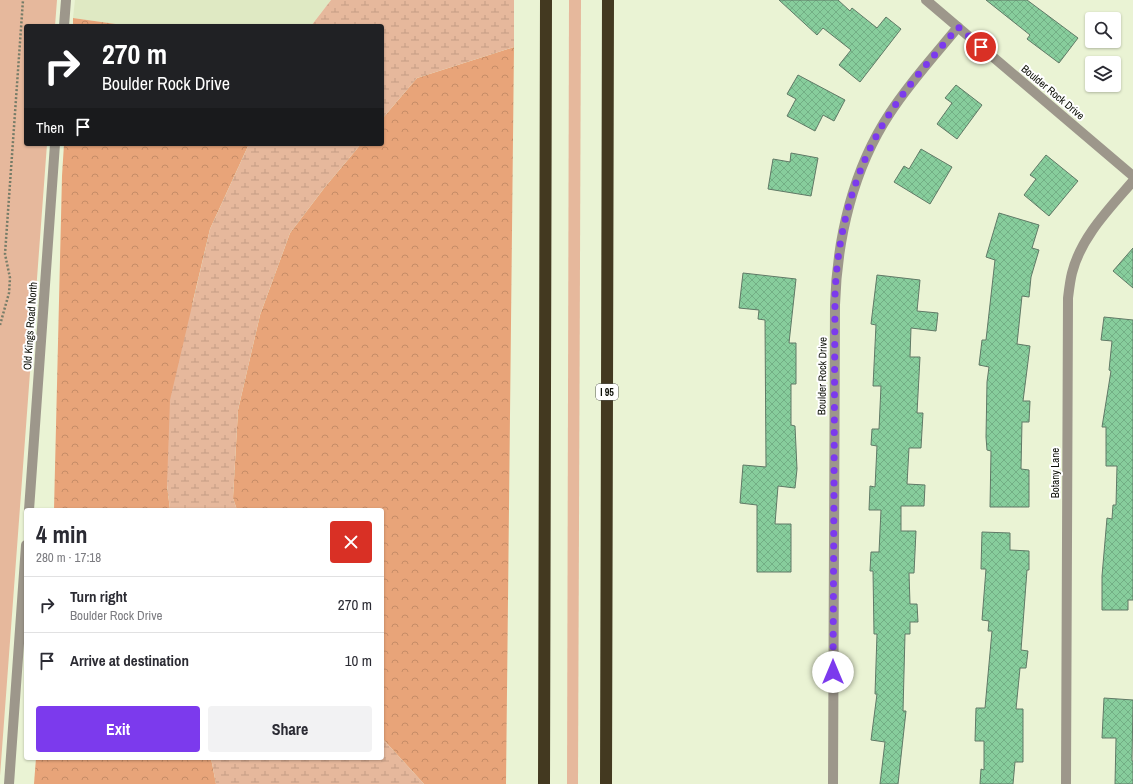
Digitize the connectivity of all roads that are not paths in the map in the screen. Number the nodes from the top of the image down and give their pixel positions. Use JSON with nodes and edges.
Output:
{"nodes":[{"id":1,"x":66,"y":0,"type":"edge"},
{"id":2,"x":546,"y":0,"type":"edge"},
{"id":3,"x":608,"y":0,"type":"edge"},
{"id":4,"x":926,"y":0,"type":"edge"},
{"id":5,"x":64,"y":24,"type":"edge"},
{"id":6,"x":958,"y":27,"type":"junction"},
{"id":7,"x":55,"y":146,"type":"edge"},
{"id":8,"x":1133,"y":176,"type":"edge"},
{"id":9,"x":1133,"y":181,"type":"edge"},
{"id":10,"x":29,"y":508,"type":"edge"},
{"id":11,"x":24,"y":573,"type":"edge"},
{"id":12,"x":9,"y":784,"type":"edge"},
{"id":13,"x":544,"y":784,"type":"edge"},
{"id":14,"x":606,"y":784,"type":"edge"},
{"id":15,"x":833,"y":784,"type":"edge"},
{"id":16,"x":1066,"y":784,"type":"edge"}],
"edges":[{"from":1,"to":5,"type":"street"},
{"from":2,"to":13,"type":"highway"},
{"from":3,"to":14,"type":"highway","number":"I 95"},
{"from":4,"to":6,"type":"street","name":"Boulder Rock Drive"},
{"from":6,"to":8,"type":"street","name":"Boulder Rock Drive"},
{"from":6,"to":15,"type":"street","name":"Boulder Rock Drive"},
{"from":7,"to":10,"type":"street","name":"Old Kings Road North"},
{"from":9,"to":16,"type":"street","name":"Botany Lane"},
{"from":11,"to":12,"type":"street"}]}
